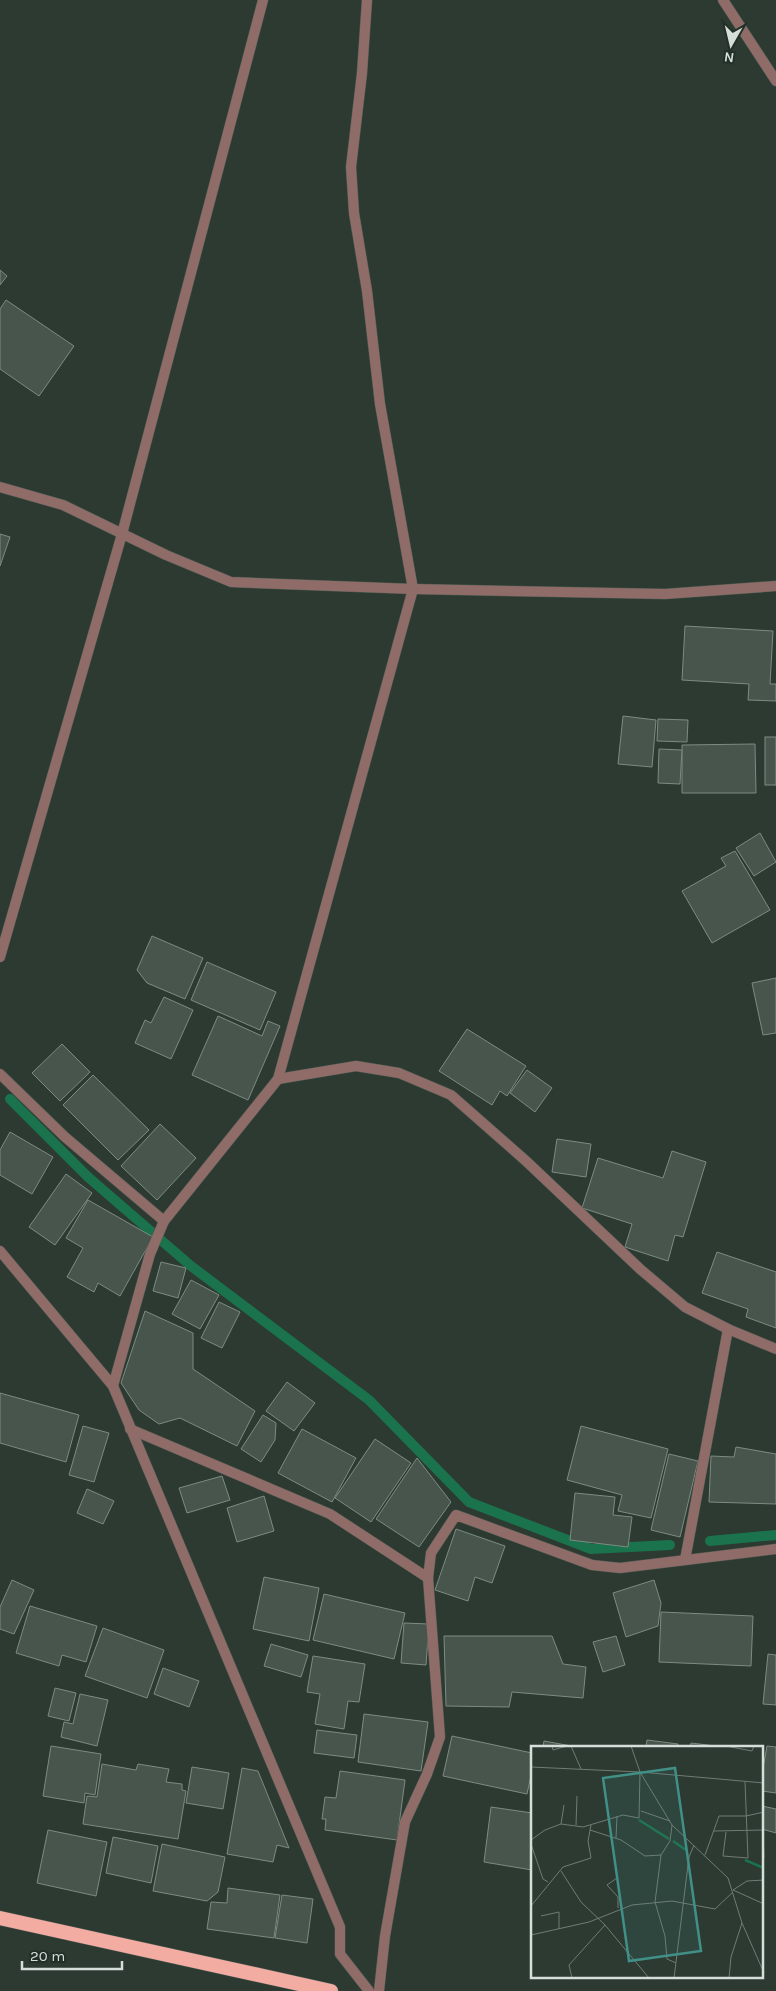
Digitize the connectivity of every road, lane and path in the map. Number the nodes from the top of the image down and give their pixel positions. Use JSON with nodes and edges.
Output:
{"nodes":[{"id":1,"x":262,"y":0,"type":"edge"},
{"id":2,"x":367,"y":0,"type":"edge"},
{"id":3,"x":723,"y":0,"type":"edge"},
{"id":4,"x":776,"y":81,"type":"edge"},
{"id":5,"x":0,"y":487,"type":"edge"},
{"id":6,"x":122,"y":534,"type":"junction"},
{"id":7,"x":776,"y":586,"type":"edge"},
{"id":8,"x":413,"y":589,"type":"junction"},
{"id":9,"x":0,"y":957,"type":"edge"},
{"id":10,"x":0,"y":1074,"type":"edge"},
{"id":11,"x":278,"y":1079,"type":"junction"},
{"id":12,"x":162,"y":1226,"type":"junction"},
{"id":13,"x":0,"y":1250,"type":"edge"},
{"id":14,"x":728,"y":1329,"type":"junction"},
{"id":15,"x":776,"y":1349,"type":"edge"},
{"id":16,"x":113,"y":1386,"type":"junction"},
{"id":17,"x":130,"y":1429,"type":"junction"},
{"id":18,"x":776,"y":1550,"type":"edge"},
{"id":19,"x":685,"y":1560,"type":"junction"},
{"id":20,"x":428,"y":1578,"type":"junction"},
{"id":21,"x":0,"y":1918,"type":"edge"},
{"id":22,"x":331,"y":1991,"type":"edge"},
{"id":23,"x":370,"y":1991,"type":"edge"},
{"id":24,"x":379,"y":1991,"type":"edge"}],
"edges":[{"from":1,"to":6,"type":"street"},
{"from":2,"to":8,"type":"street"},
{"from":3,"to":4,"type":"street"},
{"from":5,"to":6,"type":"street"},
{"from":6,"to":8,"type":"street"},
{"from":6,"to":9,"type":"street"},
{"from":7,"to":8,"type":"street"},
{"from":8,"to":11,"type":"street"},
{"from":10,"to":12,"type":"street"},
{"from":11,"to":12,"type":"street"},
{"from":11,"to":14,"type":"street"},
{"from":12,"to":16,"type":"street"},
{"from":13,"to":16,"type":"street"},
{"from":14,"to":15,"type":"street"},
{"from":14,"to":19,"type":"street"},
{"from":16,"to":17,"type":"street"},
{"from":17,"to":20,"type":"street"},
{"from":17,"to":23,"type":"street"},
{"from":18,"to":19,"type":"street"},
{"from":19,"to":20,"type":"street"},
{"from":20,"to":24,"type":"street"},
{"from":21,"to":22,"type":"highway"}]}
